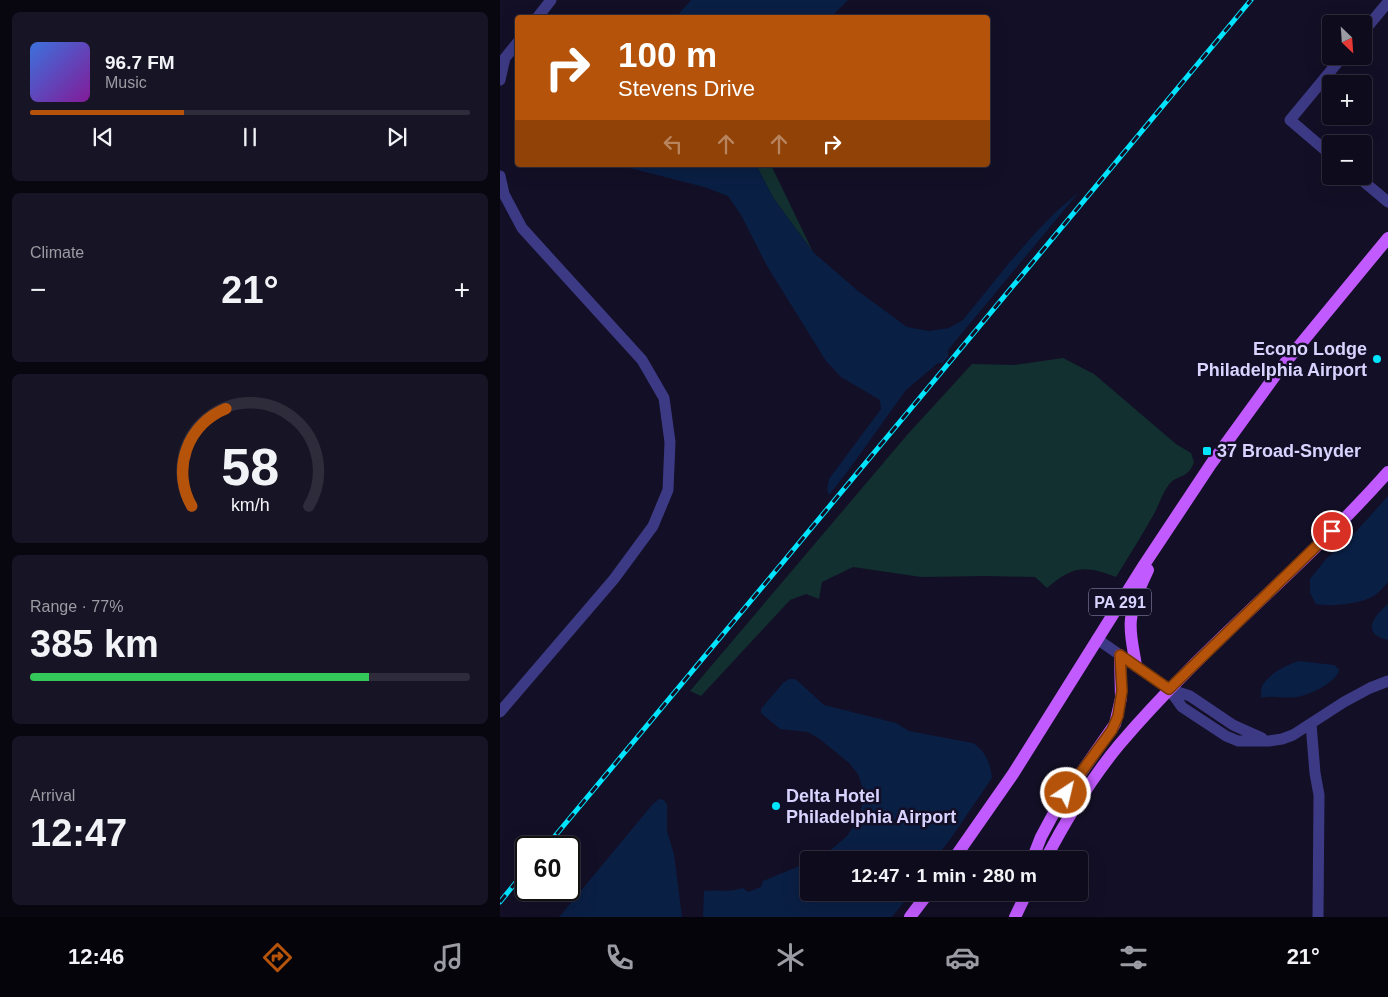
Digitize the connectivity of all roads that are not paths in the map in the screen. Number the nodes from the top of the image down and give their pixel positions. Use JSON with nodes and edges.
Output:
{"nodes":[{"id":1,"x":551,"y":0,"type":"edge"},
{"id":2,"x":1388,"y":2,"type":"edge"},
{"id":3,"x":539,"y":15,"type":"edge"},
{"id":4,"x":1372,"y":21,"type":"edge"},
{"id":5,"x":515,"y":46,"type":"edge"},
{"id":6,"x":1336,"y":65,"type":"edge"},
{"id":7,"x":500,"y":80,"type":"edge"},
{"id":8,"x":1322,"y":147,"type":"edge"},
{"id":9,"x":500,"y":176,"type":"edge"},
{"id":10,"x":1368,"y":185,"type":"edge"},
{"id":11,"x":1388,"y":202,"type":"edge"},
{"id":12,"x":1388,"y":238,"type":"edge"},
{"id":13,"x":1388,"y":472,"type":"edge"},
{"id":14,"x":1161,"y":540,"type":"junction"},
{"id":15,"x":1097,"y":640,"type":"junction"},
{"id":16,"x":1120,"y":655,"type":"junction"},
{"id":17,"x":1136,"y":666,"type":"junction"},
{"id":18,"x":1388,"y":681,"type":"edge"},
{"id":19,"x":1169,"y":689,"type":"junction"},
{"id":20,"x":500,"y":712,"type":"edge"},
{"id":21,"x":1311,"y":724,"type":"junction"},
{"id":22,"x":959,"y":851,"type":"edge"},
{"id":23,"x":1036,"y":851,"type":"edge"},
{"id":24,"x":1049,"y":851,"type":"edge"},
{"id":25,"x":922,"y":901,"type":"edge"},
{"id":26,"x":1019,"y":901,"type":"edge"},
{"id":27,"x":1023,"y":901,"type":"edge"},
{"id":28,"x":910,"y":917,"type":"edge"},
{"id":29,"x":1015,"y":917,"type":"edge"},
{"id":30,"x":1318,"y":917,"type":"edge"}],
"edges":[{"from":1,"to":3,"type":"street"},
{"from":2,"to":4,"type":"street"},
{"from":5,"to":7,"type":"street"},
{"from":6,"to":8,"type":"street"},
{"from":9,"to":20,"type":"street"},
{"from":10,"to":11,"type":"street"},
{"from":12,"to":14,"type":"main road","number":"PA 291"},
{"from":13,"to":19,"type":"main road"},
{"from":14,"to":15,"type":"main road","number":"PA 291"},
{"from":14,"to":17,"type":"main road"},
{"from":15,"to":16,"type":"street"},
{"from":15,"to":22,"type":"main road","number":"PA 291"},
{"from":16,"to":17,"type":"street"},
{"from":16,"to":23,"type":"main road"},
{"from":17,"to":19,"type":"street"},
{"from":18,"to":21,"type":"street"},
{"from":19,"to":21,"type":"street"},
{"from":19,"to":24,"type":"main road"},
{"from":21,"to":30,"type":"street"},
{"from":25,"to":28,"type":"main road"},
{"from":26,"to":29,"type":"main road"},
{"from":27,"to":29,"type":"main road"}]}
